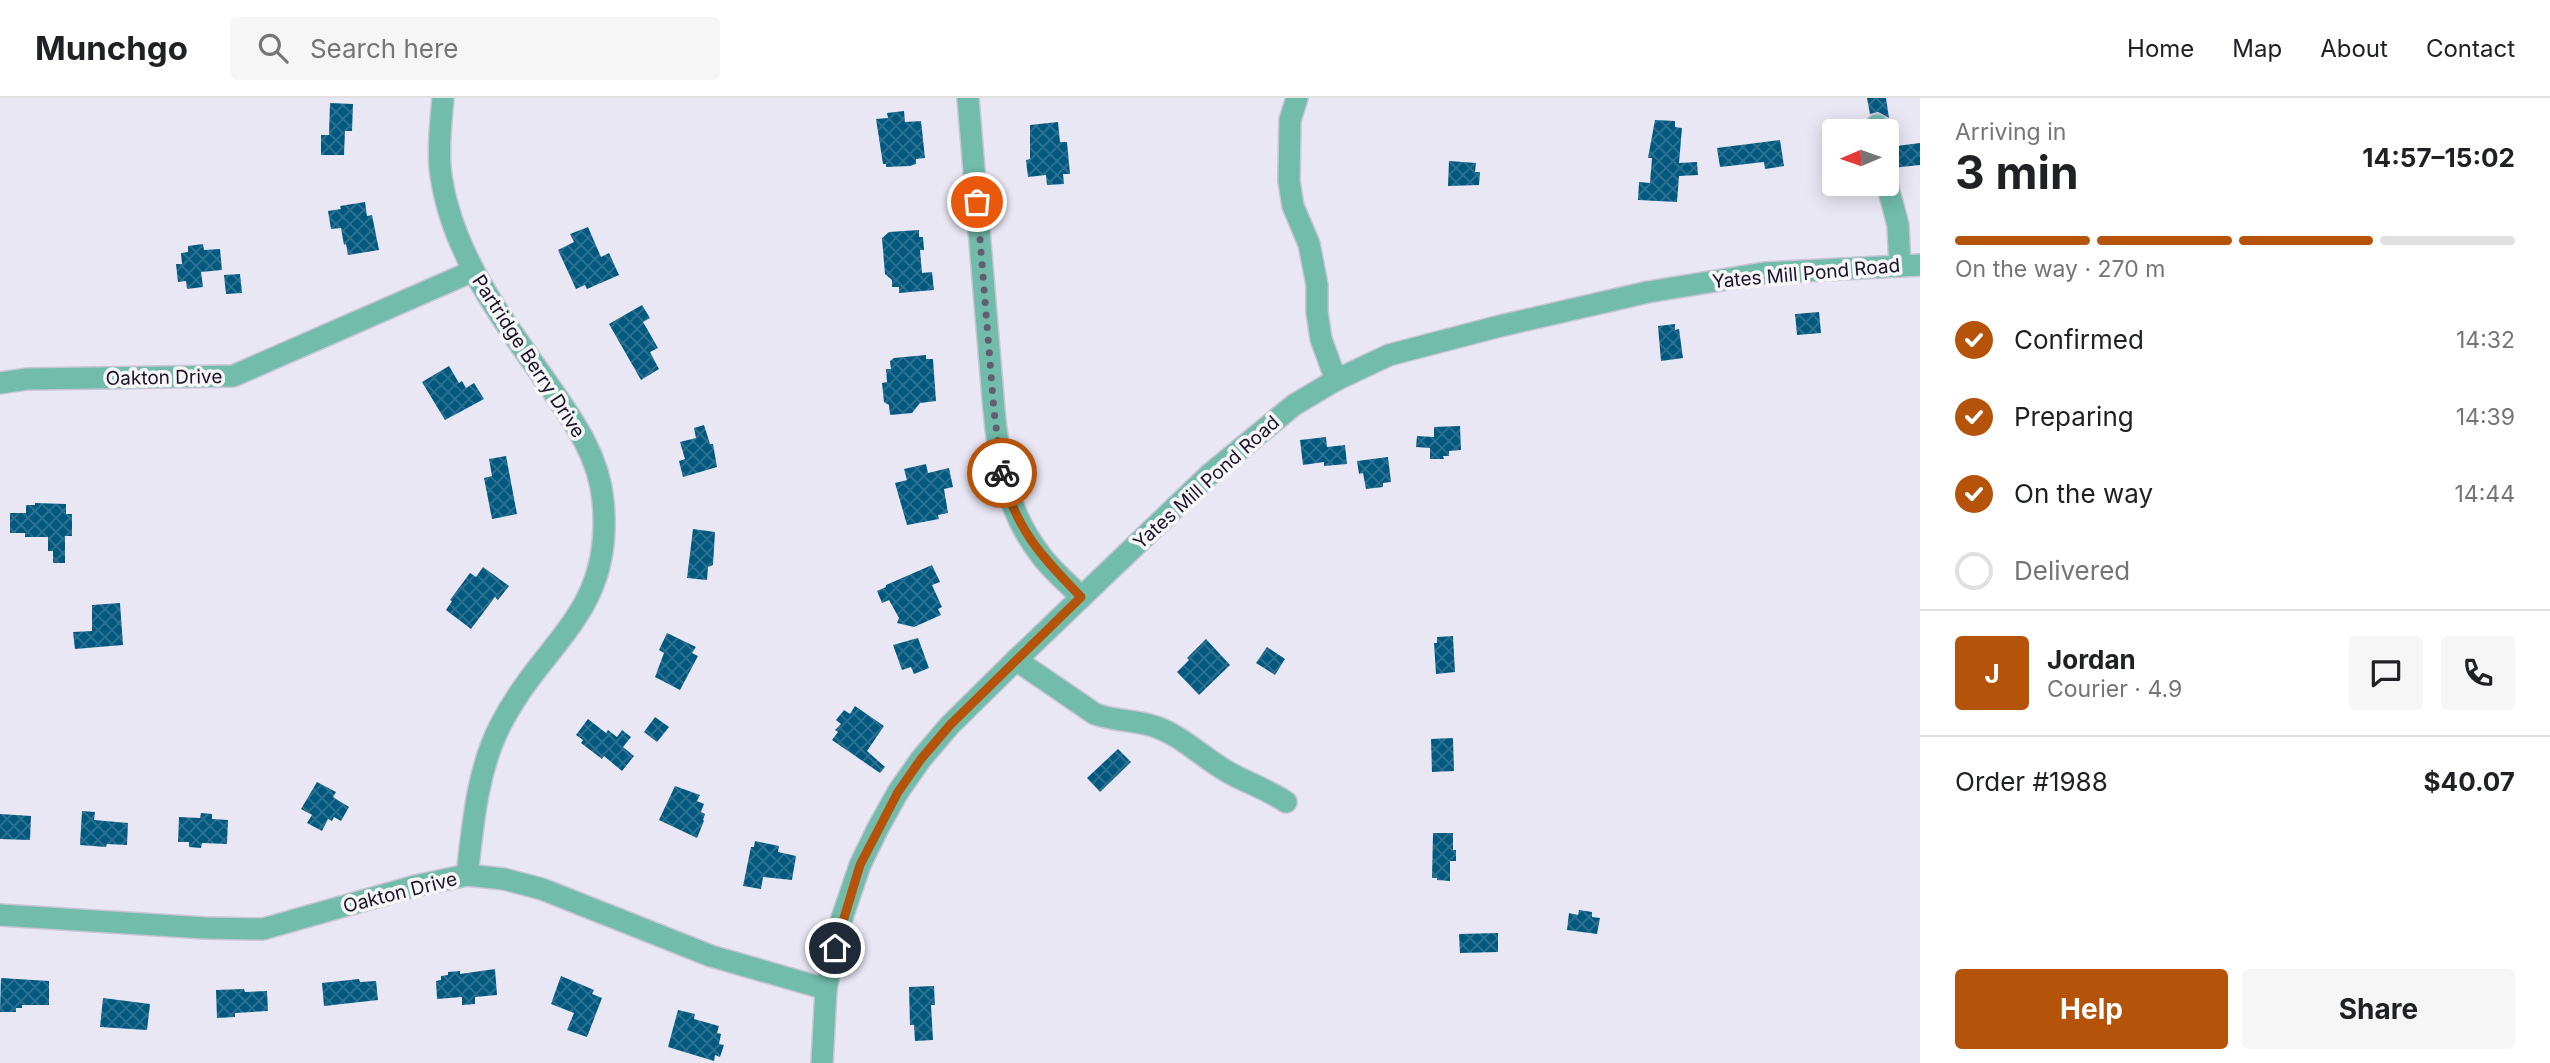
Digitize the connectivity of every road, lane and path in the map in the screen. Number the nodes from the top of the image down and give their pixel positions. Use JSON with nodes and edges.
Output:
{"nodes":[{"id":1,"x":443,"y":98,"type":"edge"},
{"id":2,"x":968,"y":98,"type":"edge"},
{"id":3,"x":1297,"y":98,"type":"edge"},
{"id":4,"x":1890,"y":196,"type":"edge"},
{"id":5,"x":1910,"y":265,"type":"edge"},
{"id":6,"x":473,"y":271,"type":"junction"},
{"id":7,"x":1336,"y":380,"type":"junction"},
{"id":8,"x":0,"y":383,"type":"edge"},
{"id":9,"x":1081,"y":597,"type":"junction"},
{"id":10,"x":1016,"y":660,"type":"junction"},
{"id":11,"x":1286,"y":802,"type":"dead end"},
{"id":12,"x":467,"y":875,"type":"junction"},
{"id":13,"x":0,"y":915,"type":"edge"},
{"id":14,"x":826,"y":989,"type":"junction"},
{"id":15,"x":822,"y":1063,"type":"edge"}],
"edges":[{"from":1,"to":6,"type":"street","name":"Partridge Berry Drive"},
{"from":2,"to":9,"type":"street"},
{"from":3,"to":7,"type":"street"},
{"from":4,"to":5,"type":"street"},
{"from":5,"to":7,"type":"street","name":"Yates Mill Pond Road"},
{"from":6,"to":8,"type":"street","name":"Oakton Drive"},
{"from":6,"to":12,"type":"street","name":"Partridge Berry Drive"},
{"from":7,"to":9,"type":"street","name":"Yates Mill Pond Road"},
{"from":9,"to":10,"type":"street","name":"Yates Mill Pond Road"},
{"from":10,"to":11,"type":"street"},
{"from":10,"to":14,"type":"street","name":"Yates Mill Pond Road"},
{"from":12,"to":13,"type":"street","name":"Oakton Drive"},
{"from":12,"to":14,"type":"street","name":"Oakton Drive"},
{"from":14,"to":15,"type":"street","name":"Yates Mill Pond Road"}]}
